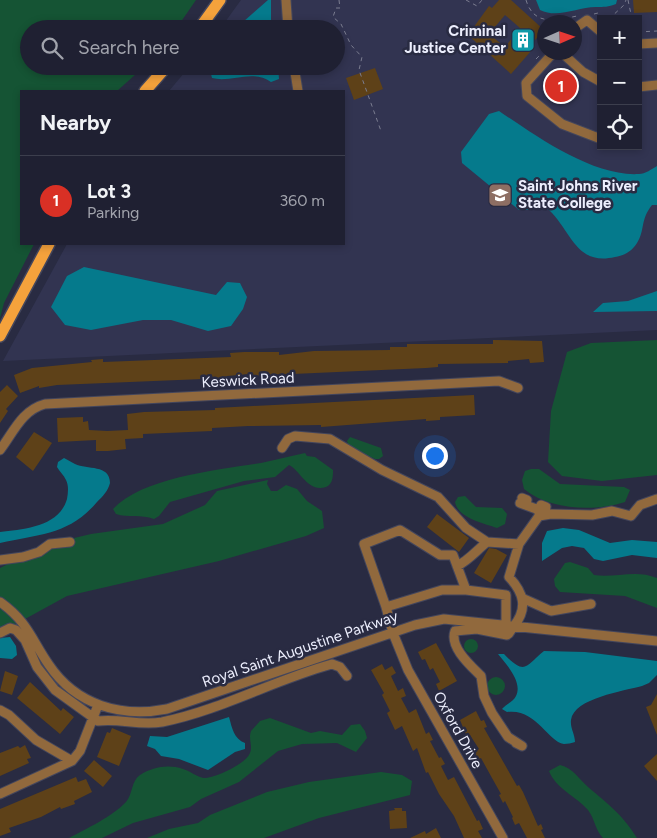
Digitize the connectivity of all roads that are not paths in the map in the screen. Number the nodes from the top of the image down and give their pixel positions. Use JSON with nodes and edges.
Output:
{"nodes":[{"id":1,"x":220,"y":0,"type":"edge"},
{"id":2,"x":286,"y":0,"type":"edge"},
{"id":3,"x":206,"y":20,"type":"edge"},
{"id":4,"x":287,"y":20,"type":"edge"},
{"id":5,"x":582,"y":23,"type":"edge"},
{"id":6,"x":597,"y":29,"type":"edge"},
{"id":7,"x":657,"y":43,"type":"edge"},
{"id":8,"x":642,"y":44,"type":"edge"},
{"id":9,"x":547,"y":60,"type":"edge"},
{"id":10,"x":570,"y":60,"type":"edge"},
{"id":11,"x":159,"y":75,"type":"edge"},
{"id":12,"x":295,"y":75,"type":"edge"},
{"id":13,"x":597,"y":80,"type":"edge"},
{"id":14,"x":657,"y":85,"type":"edge"},
{"id":15,"x":642,"y":87,"type":"edge"},
{"id":16,"x":146,"y":90,"type":"edge"},
{"id":17,"x":298,"y":90,"type":"edge"},
{"id":18,"x":597,"y":137,"type":"edge"},
{"id":19,"x":48,"y":245,"type":"edge"},
{"id":20,"x":0,"y":336,"type":"edge"},
{"id":21,"x":518,"y":388,"type":"dead end"},
{"id":22,"x":282,"y":448,"type":"dead end"},
{"id":23,"x":0,"y":450,"type":"edge"},
{"id":24,"x":527,"y":500,"type":"dead end"},
{"id":25,"x":653,"y":500,"type":"edge"},
{"id":26,"x":543,"y":511,"type":"junction"},
{"id":27,"x":70,"y":542,"type":"dead end"},
{"id":28,"x":487,"y":542,"type":"junction"},
{"id":29,"x":519,"y":544,"type":"junction"},
{"id":30,"x":0,"y":560,"type":"edge"},
{"id":31,"x":457,"y":566,"type":"junction"},
{"id":32,"x":466,"y":590,"type":"junction"},
{"id":33,"x":522,"y":598,"type":"junction"},
{"id":34,"x":0,"y":602,"type":"edge"},
{"id":35,"x":591,"y":604,"type":"dead end"},
{"id":36,"x":386,"y":607,"type":"junction"},
{"id":37,"x":510,"y":624,"type":"junction"},
{"id":38,"x":0,"y":633,"type":"edge"},
{"id":39,"x":393,"y":633,"type":"junction"},
{"id":40,"x":657,"y":641,"type":"edge"},
{"id":41,"x":347,"y":676,"type":"dead end"},
{"id":42,"x":98,"y":705,"type":"junction"},
{"id":43,"x":0,"y":710,"type":"edge"},
{"id":44,"x":93,"y":719,"type":"junction"},
{"id":45,"x":516,"y":743,"type":"dead end"},
{"id":46,"x":72,"y":761,"type":"junction"},
{"id":47,"x":0,"y":794,"type":"edge"},
{"id":48,"x":503,"y":838,"type":"edge"}],
"edges":[{"from":1,"to":3,"type":"main road"},
{"from":2,"to":4,"type":"street"},
{"from":5,"to":6,"type":"street"},
{"from":7,"to":8,"type":"street"},
{"from":9,"to":18,"type":"street"},
{"from":10,"to":13,"type":"street"},
{"from":11,"to":16,"type":"main road"},
{"from":12,"to":17,"type":"street"},
{"from":14,"to":15,"type":"street"},
{"from":19,"to":20,"type":"main road"},
{"from":21,"to":23,"type":"street","name":"Keswick Road"},
{"from":22,"to":28,"type":"street"},
{"from":24,"to":26,"type":"street"},
{"from":25,"to":26,"type":"street"},
{"from":26,"to":29,"type":"street"},
{"from":27,"to":30,"type":"street"},
{"from":28,"to":29,"type":"street"},
{"from":28,"to":31,"type":"street"},
{"from":29,"to":33,"type":"street"},
{"from":31,"to":32,"type":"street"},
{"from":31,"to":36,"type":"street","name":"Oxford Drive"},
{"from":32,"to":36,"type":"street"},
{"from":32,"to":37,"type":"street"},
{"from":33,"to":35,"type":"street"},
{"from":33,"to":37,"type":"street"},
{"from":34,"to":42,"type":"street","name":"Royal Saint Augustine Parkway"},
{"from":36,"to":39,"type":"street","name":"Oxford Drive"},
{"from":37,"to":39,"type":"street","name":"Royal Saint Augustine Parkway"},
{"from":37,"to":40,"type":"street","name":"Royal Saint Augustine Parkway"},
{"from":37,"to":45,"type":"street"},
{"from":38,"to":44,"type":"street"},
{"from":39,"to":42,"type":"street","name":"Royal Saint Augustine Parkway"},
{"from":39,"to":48,"type":"street","name":"Oxford Drive"},
{"from":41,"to":44,"type":"street"},
{"from":42,"to":44,"type":"street"},
{"from":43,"to":46,"type":"street"},
{"from":44,"to":46,"type":"street"},
{"from":46,"to":47,"type":"street"}]}
